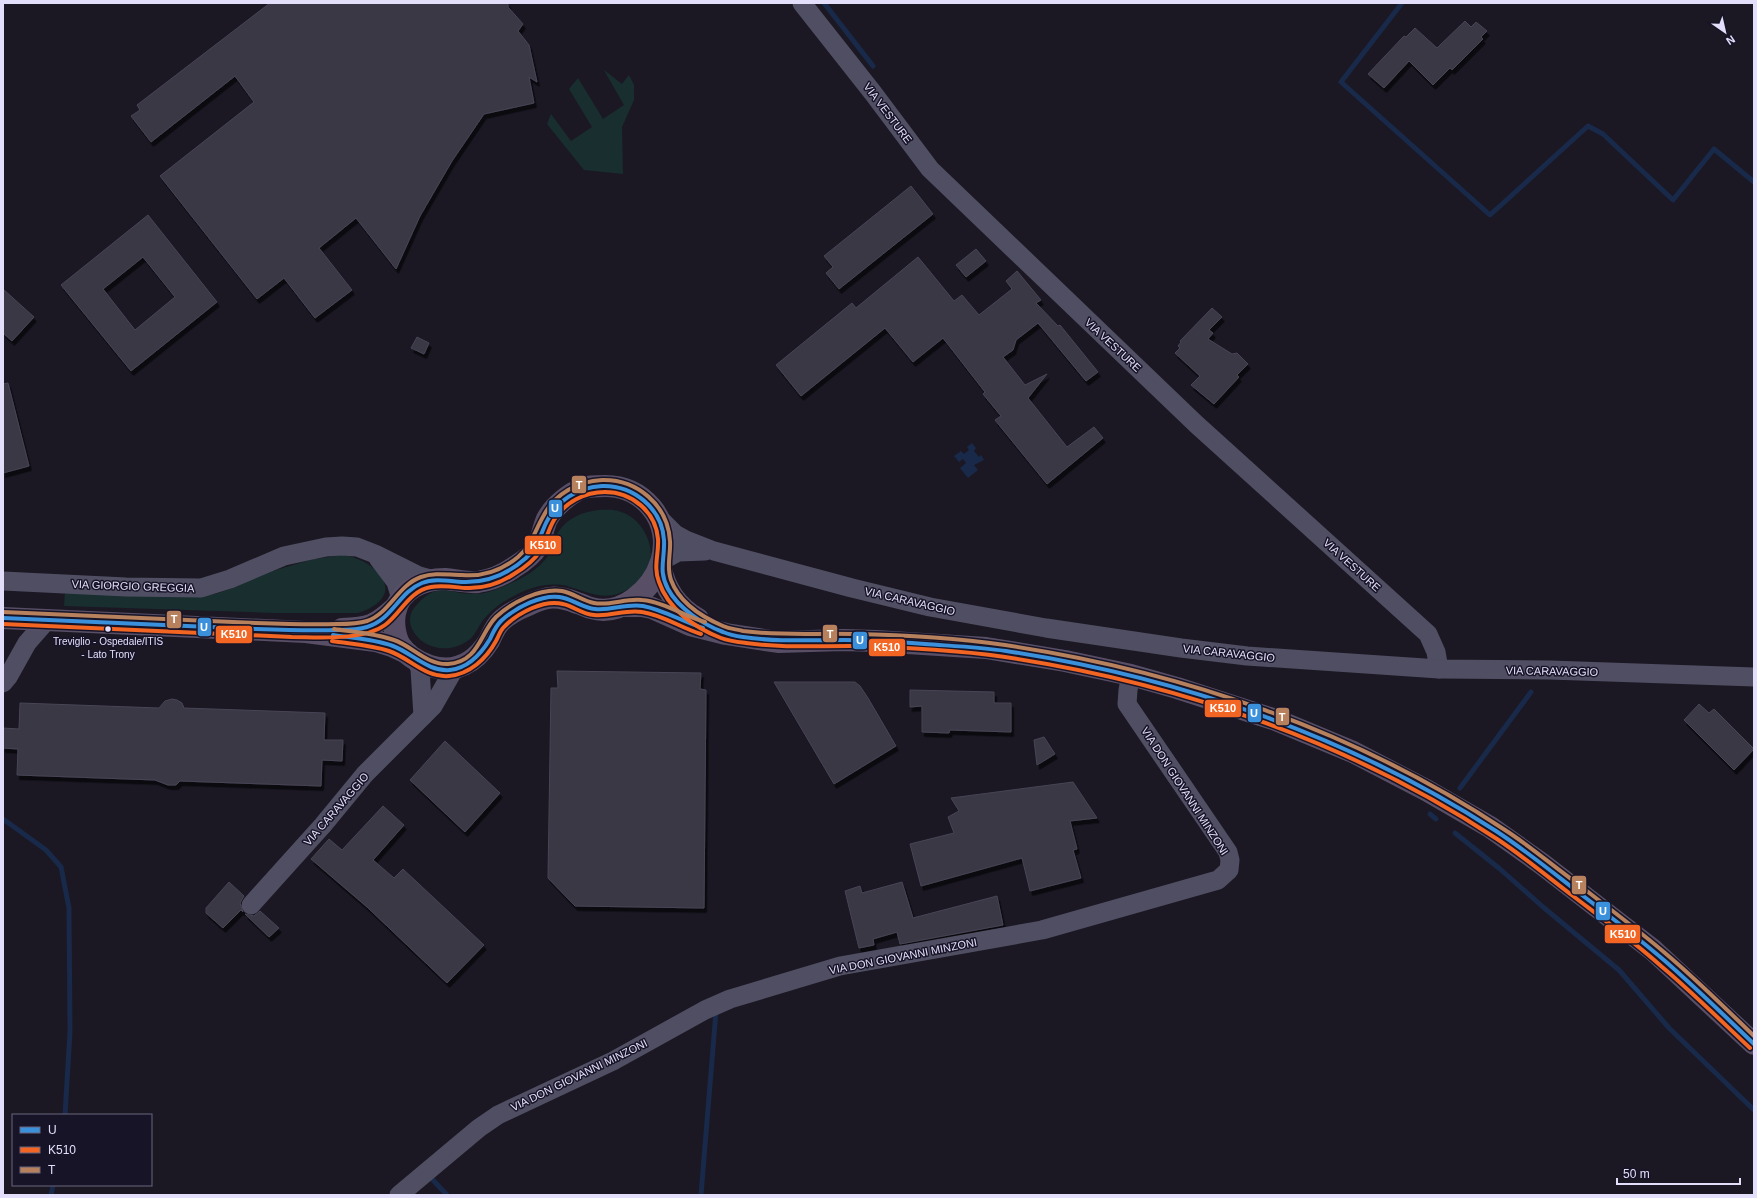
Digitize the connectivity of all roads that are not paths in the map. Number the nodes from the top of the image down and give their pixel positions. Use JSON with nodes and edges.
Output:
{"nodes":[{"id":1,"x":802,"y":3,"type":"edge"},
{"id":2,"x":658,"y":517,"type":"junction"},
{"id":3,"x":714,"y":551,"type":"junction"},
{"id":4,"x":375,"y":554,"type":"junction"},
{"id":5,"x":660,"y":563,"type":"junction"},
{"id":6,"x":434,"y":580,"type":"junction"},
{"id":7,"x":3,"y":581,"type":"edge"},
{"id":8,"x":398,"y":603,"type":"junction"},
{"id":9,"x":622,"y":606,"type":"junction"},
{"id":10,"x":12,"y":618,"type":"edge"},
{"id":11,"x":48,"y":620,"type":"junction"},
{"id":12,"x":306,"y":632,"type":"junction"},
{"id":13,"x":723,"y":633,"type":"junction"},
{"id":14,"x":27,"y":643,"type":"junction"},
{"id":15,"x":412,"y":657,"type":"junction"},
{"id":16,"x":463,"y":666,"type":"junction"},
{"id":17,"x":1439,"y":669,"type":"junction"},
{"id":18,"x":1130,"y":675,"type":"junction"},
{"id":19,"x":1754,"y":677,"type":"edge"},
{"id":20,"x":3,"y":683,"type":"edge"},
{"id":21,"x":423,"y":716,"type":"junction"},
{"id":22,"x":251,"y":905,"type":"dead end"},
{"id":23,"x":1754,"y":1044,"type":"edge"},
{"id":24,"x":399,"y":1195,"type":"edge"}],
"edges":[{"from":1,"to":17,"type":"street","name":"VIA VESTURE"},
{"from":2,"to":3,"type":"street","name":"VIA CARAVAGGIO"},
{"from":2,"to":5,"type":"main road","name":"VIA CARAVAGGIO"},
{"from":2,"to":6,"type":"main road","name":"VIA CARAVAGGIO"},
{"from":3,"to":5,"type":"street","name":"VIA CARAVAGGIO"},
{"from":3,"to":17,"type":"street","name":"VIA CARAVAGGIO"},
{"from":4,"to":6,"type":"street","name":"VIA GIORGIO GREGGIA"},
{"from":4,"to":7,"type":"street","name":"VIA GIORGIO GREGGIA"},
{"from":4,"to":8,"type":"street"},
{"from":5,"to":9,"type":"main road","name":"VIA CARAVAGGIO"},
{"from":5,"to":13,"type":"main road","name":"VIA CARAVAGGIO"},
{"from":6,"to":8,"type":"main road","name":"VIA CARAVAGGIO"},
{"from":8,"to":12,"type":"main road","name":"VIA CARAVAGGIO"},
{"from":8,"to":15,"type":"main road"},
{"from":9,"to":13,"type":"main road","name":"VIA CARAVAGGIO"},
{"from":9,"to":16,"type":"main road","name":"VIA CARAVAGGIO"},
{"from":10,"to":11,"type":"main road","name":"VIA CARAVAGGIO"},
{"from":10,"to":14,"type":"street"},
{"from":11,"to":12,"type":"main road","name":"VIA CARAVAGGIO"},
{"from":11,"to":14,"type":"street"},
{"from":12,"to":15,"type":"main road","name":"VIA CARAVAGGIO"},
{"from":13,"to":18,"type":"main road","name":"VIA CARAVAGGIO"},
{"from":14,"to":20,"type":"street"},
{"from":15,"to":16,"type":"main road","name":"VIA CARAVAGGIO"},
{"from":15,"to":21,"type":"street"},
{"from":16,"to":21,"type":"street","name":"VIA CARAVAGGIO"},
{"from":17,"to":19,"type":"street","name":"VIA CARAVAGGIO"},
{"from":18,"to":23,"type":"main road","name":"VIA CARAVAGGIO"},
{"from":18,"to":24,"type":"street","name":"VIA DON GIOVANNI MINZONI"},
{"from":21,"to":22,"type":"street","name":"VIA CARAVAGGIO"}]}
